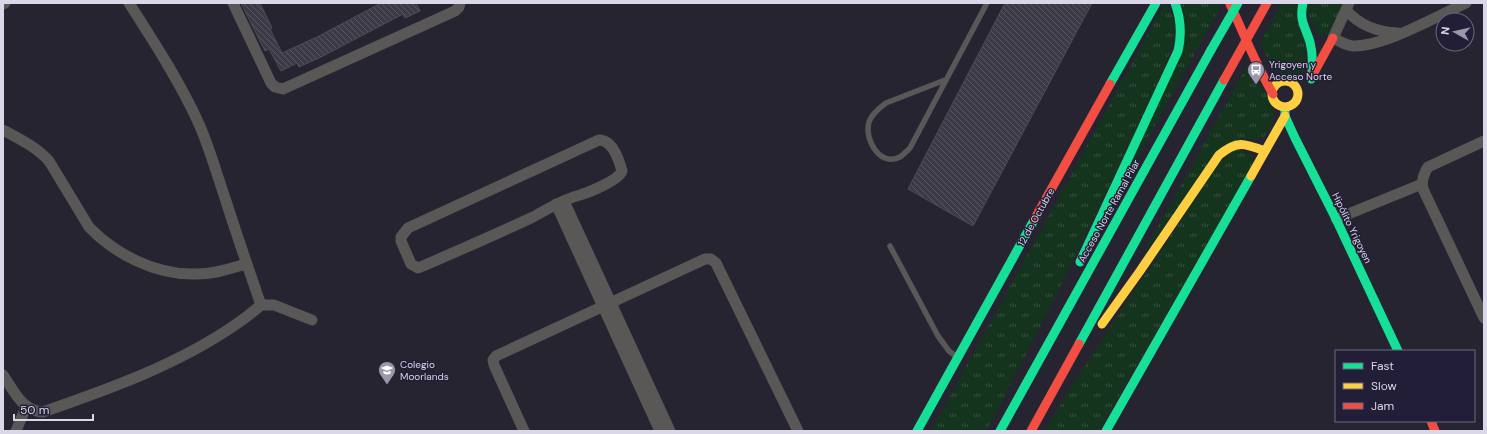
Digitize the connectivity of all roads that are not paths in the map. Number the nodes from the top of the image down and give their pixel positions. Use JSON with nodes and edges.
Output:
{"nodes":[{"id":1,"x":129,"y":3,"type":"edge"},
{"id":2,"x":233,"y":3,"type":"edge"},
{"id":3,"x":460,"y":3,"type":"edge"},
{"id":4,"x":987,"y":3,"type":"edge"},
{"id":5,"x":1156,"y":3,"type":"edge"},
{"id":6,"x":1175,"y":3,"type":"edge"},
{"id":7,"x":1229,"y":3,"type":"edge"},
{"id":8,"x":1238,"y":3,"type":"edge"},
{"id":9,"x":1267,"y":3,"type":"edge"},
{"id":10,"x":1303,"y":3,"type":"edge"},
{"id":11,"x":1466,"y":3,"type":"edge"},
{"id":12,"x":1347,"y":7,"type":"edge"},
{"id":13,"x":1400,"y":34,"type":"junction"},
{"id":14,"x":1333,"y":38,"type":"junction"},
{"id":15,"x":1251,"y":48,"type":"junction"},
{"id":16,"x":1312,"y":58,"type":"junction"},
{"id":17,"x":1277,"y":76,"type":"junction"},
{"id":18,"x":1310,"y":79,"type":"junction"},
{"id":19,"x":946,"y":80,"type":"junction"},
{"id":20,"x":1293,"y":84,"type":"junction"},
{"id":21,"x":1298,"y":93,"type":"junction"},
{"id":22,"x":1273,"y":94,"type":"junction"},
{"id":23,"x":1285,"y":112,"type":"junction"},
{"id":24,"x":3,"y":130,"type":"edge"},
{"id":25,"x":1484,"y":141,"type":"edge"},
{"id":26,"x":1265,"y":151,"type":"junction"},
{"id":27,"x":1422,"y":184,"type":"junction"},
{"id":28,"x":560,"y":203,"type":"junction"},
{"id":29,"x":1336,"y":219,"type":"junction"},
{"id":30,"x":890,"y":246,"type":"dead end"},
{"id":31,"x":246,"y":264,"type":"junction"},
{"id":32,"x":1075,"y":274,"type":"dead end"},
{"id":33,"x":1069,"y":288,"type":"dead end"},
{"id":34,"x":261,"y":305,"type":"junction"},
{"id":35,"x":607,"y":305,"type":"junction"},
{"id":36,"x":1484,"y":318,"type":"edge"},
{"id":37,"x":312,"y":320,"type":"dead end"},
{"id":38,"x":1398,"y":350,"type":"edge"},
{"id":39,"x":957,"y":357,"type":"junction"},
{"id":40,"x":1035,"y":366,"type":"junction"},
{"id":41,"x":3,"y":375,"type":"edge"},
{"id":42,"x":1052,"y":394,"type":"junction"},
{"id":43,"x":26,"y":407,"type":"junction"},
{"id":44,"x":1430,"y":422,"type":"edge"},
{"id":45,"x":16,"y":431,"type":"edge"},
{"id":46,"x":524,"y":431,"type":"edge"},
{"id":47,"x":660,"y":431,"type":"edge"},
{"id":48,"x":670,"y":431,"type":"edge"},
{"id":49,"x":798,"y":431,"type":"edge"},
{"id":50,"x":917,"y":431,"type":"edge"},
{"id":51,"x":1000,"y":431,"type":"edge"},
{"id":52,"x":1031,"y":431,"type":"edge"},
{"id":53,"x":1106,"y":431,"type":"edge"},
{"id":54,"x":1435,"y":431,"type":"edge"}],
"edges":[{"from":1,"to":31,"type":"street"},
{"from":2,"to":3,"type":"street"},
{"from":4,"to":19,"type":"lane"},
{"from":5,"to":39,"type":"main road","name":"12 de Octubre"},
{"from":6,"to":32,"type":"main road"},
{"from":7,"to":15,"type":"main road"},
{"from":8,"to":40,"type":"main road","name":"Acceso Norte Ramal Pilar","bridge":true},
{"from":9,"to":42,"type":"main road","bridge":true},
{"from":10,"to":16,"type":"main road"},
{"from":11,"to":13,"type":"street"},
{"from":12,"to":13,"type":"street"},
{"from":12,"to":14,"type":"street"},
{"from":13,"to":14,"type":"street"},
{"from":14,"to":16,"type":"main road"},
{"from":14,"to":18,"type":"main road"},
{"from":15,"to":17,"type":"main road"},
{"from":15,"to":22,"type":"main road"},
{"from":16,"to":18,"type":"main road"},
{"from":16,"to":20,"type":"main road"},
{"from":17,"to":20,"type":"main road"},
{"from":17,"to":22,"type":"main road"},
{"from":18,"to":21,"type":"main road"},
{"from":19,"to":19,"type":"lane"},
{"from":20,"to":21,"type":"main road"},
{"from":21,"to":23,"type":"main road"},
{"from":22,"to":23,"type":"main road","name":"Hipólito Yrigoyen"},
{"from":23,"to":26,"type":"main road"},
{"from":23,"to":29,"type":"main road","name":"Hipólito Yrigoyen"},
{"from":24,"to":31,"type":"street"},
{"from":25,"to":27,"type":"street"},
{"from":26,"to":42,"type":"main road"},
{"from":26,"to":53,"type":"main road"},
{"from":27,"to":29,"type":"street"},
{"from":27,"to":36,"type":"street"},
{"from":28,"to":28,"type":"street"},
{"from":28,"to":35,"type":"street"},
{"from":29,"to":38,"type":"main road","name":"Hipólito Yrigoyen"},
{"from":30,"to":39,"type":"lane"},
{"from":31,"to":34,"type":"street"},
{"from":33,"to":40,"type":"main road"},
{"from":34,"to":37,"type":"street"},
{"from":34,"to":43,"type":"street"},
{"from":35,"to":46,"type":"street"},
{"from":35,"to":47,"type":"street"},
{"from":35,"to":48,"type":"street"},
{"from":35,"to":49,"type":"street"},
{"from":39,"to":50,"type":"main road","name":"12 de Octubre"},
{"from":40,"to":51,"type":"main road","name":"Acceso Norte Ramal Pilar"},
{"from":41,"to":43,"type":"street"},
{"from":42,"to":52,"type":"main road"},
{"from":43,"to":45,"type":"street"},
{"from":44,"to":54,"type":"main road"}]}
